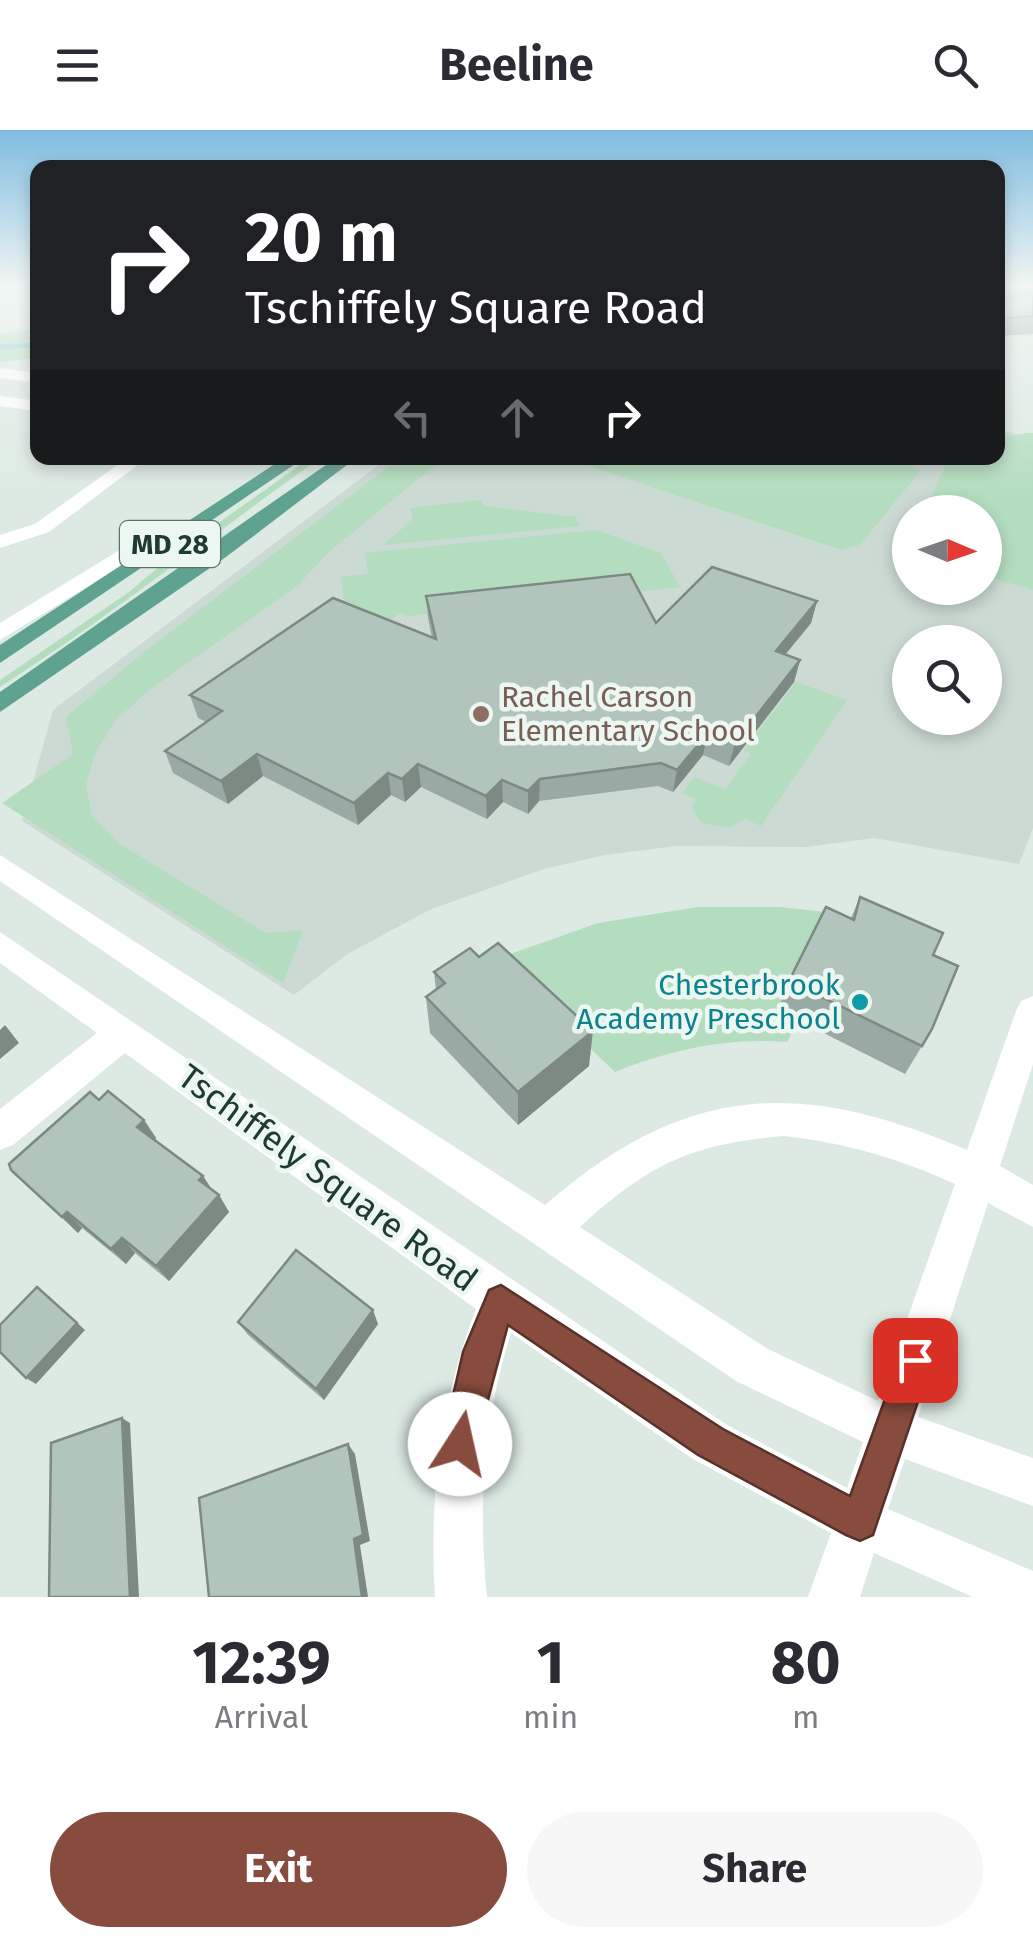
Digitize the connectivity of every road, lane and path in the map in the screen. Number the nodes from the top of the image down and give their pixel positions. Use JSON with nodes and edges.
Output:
{"nodes":[{"id":1,"x":0,"y":373,"type":"edge"},
{"id":2,"x":30,"y":377,"type":"edge"},
{"id":3,"x":0,"y":401,"type":"edge"},
{"id":4,"x":30,"y":405,"type":"edge"},
{"id":5,"x":128,"y":465,"type":"edge"},
{"id":6,"x":278,"y":465,"type":"edge"},
{"id":7,"x":285,"y":465,"type":"edge"},
{"id":8,"x":329,"y":465,"type":"edge"},
{"id":9,"x":338,"y":465,"type":"edge"},
{"id":10,"x":270,"y":475,"type":"junction"},
{"id":11,"x":315,"y":482,"type":"junction"},
{"id":12,"x":182,"y":536,"type":"junction"},
{"id":13,"x":0,"y":542,"type":"edge"},
{"id":14,"x":0,"y":633,"type":"edge"},
{"id":15,"x":0,"y":656,"type":"edge"},
{"id":16,"x":0,"y":704,"type":"edge"},
{"id":17,"x":0,"y":866,"type":"edge"},
{"id":18,"x":0,"y":944,"type":"edge"},
{"id":19,"x":1033,"y":1011,"type":"edge"},
{"id":20,"x":124,"y":1032,"type":"junction"},
{"id":21,"x":0,"y":1132,"type":"edge"},
{"id":22,"x":978,"y":1173,"type":"junction"},
{"id":23,"x":1033,"y":1208,"type":"edge"},
{"id":24,"x":548,"y":1228,"type":"junction"},
{"id":25,"x":501,"y":1302,"type":"junction"},
{"id":26,"x":891,"y":1431,"type":"junction"},
{"id":27,"x":1033,"y":1482,"type":"edge"},
{"id":28,"x":860,"y":1522,"type":"junction"},
{"id":29,"x":460,"y":1597,"type":"edge"},
{"id":30,"x":834,"y":1597,"type":"edge"},
{"id":31,"x":1033,"y":1597,"type":"edge"}],
"edges":[{"from":1,"to":2,"type":"street"},
{"from":3,"to":4,"type":"street"},
{"from":5,"to":13,"type":"street"},
{"from":6,"to":10,"type":"street"},
{"from":7,"to":10,"type":"main road","number":"MD 28"},
{"from":8,"to":11,"type":"street"},
{"from":9,"to":11,"type":"main road","number":"MD 28"},
{"from":10,"to":12,"type":"main road","number":"MD 28"},
{"from":11,"to":16,"type":"main road","number":"MD 28"},
{"from":12,"to":14,"type":"street"},
{"from":12,"to":15,"type":"main road","number":"MD 28"},
{"from":17,"to":24,"type":"street"},
{"from":18,"to":20,"type":"street","name":"Tschiffely Square Road"},
{"from":19,"to":22,"type":"street"},
{"from":20,"to":21,"type":"street"},
{"from":20,"to":25,"type":"street","name":"Tschiffely Square Road"},
{"from":22,"to":23,"type":"street"},
{"from":22,"to":24,"type":"street"},
{"from":22,"to":26,"type":"street"},
{"from":24,"to":26,"type":"street"},
{"from":25,"to":28,"type":"street","name":"Tschiffely Square Road"},
{"from":25,"to":29,"type":"street"},
{"from":26,"to":27,"type":"street"},
{"from":26,"to":28,"type":"street"},
{"from":28,"to":30,"type":"street"},
{"from":28,"to":31,"type":"street","name":"Tschiffely Square Road"}]}
